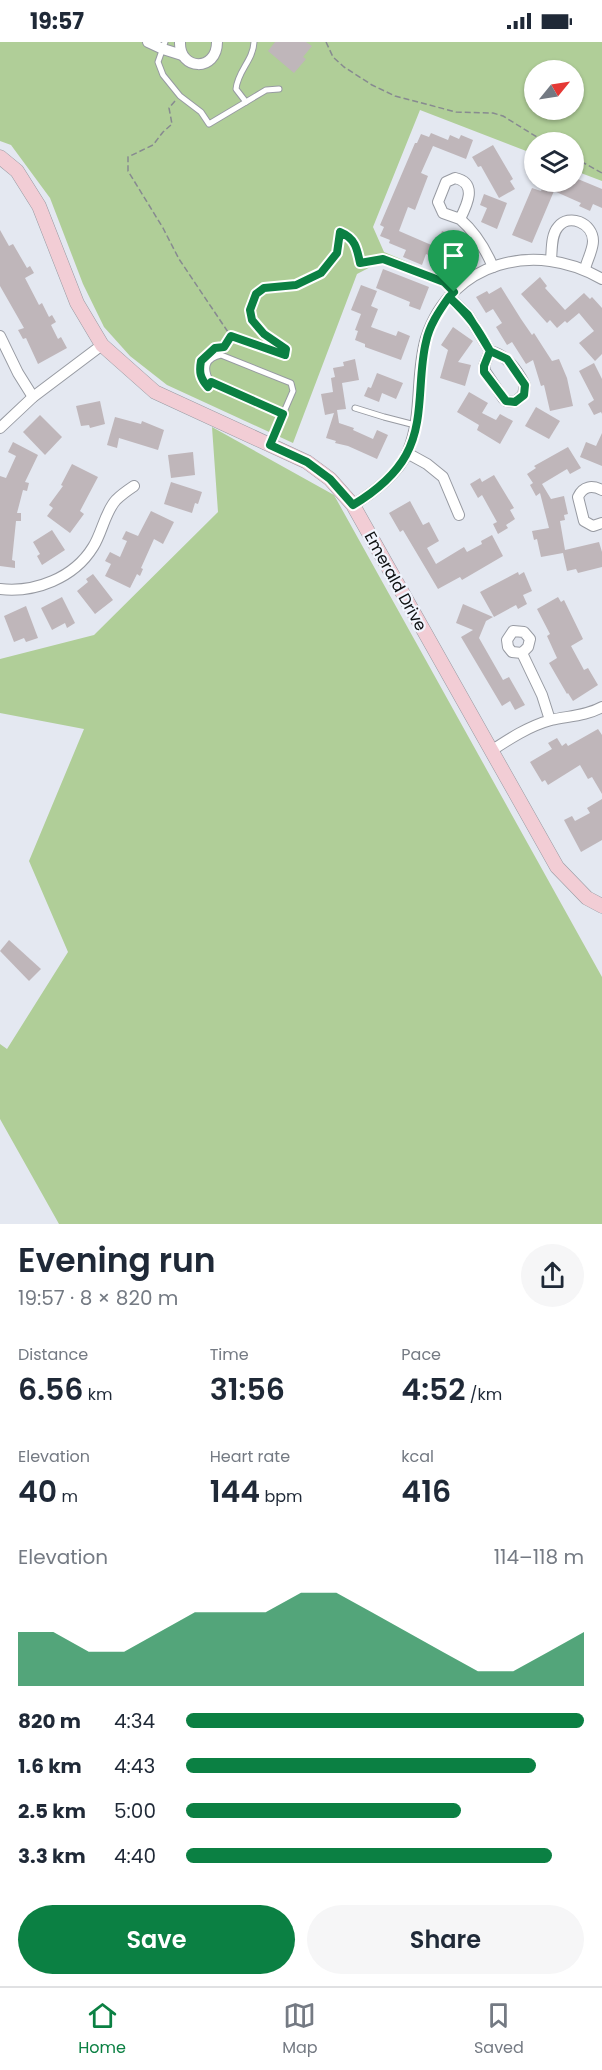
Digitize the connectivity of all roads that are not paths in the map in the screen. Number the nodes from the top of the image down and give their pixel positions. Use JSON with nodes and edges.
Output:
{"nodes":[{"id":1,"x":148,"y":42,"type":"edge"},
{"id":2,"x":180,"y":42,"type":"edge"},
{"id":3,"x":218,"y":42,"type":"edge"},
{"id":4,"x":254,"y":42,"type":"edge"},
{"id":5,"x":164,"y":46,"type":"edge"},
{"id":6,"x":182,"y":55,"type":"junction"},
{"id":7,"x":279,"y":89,"type":"dead end"},
{"id":8,"x":246,"y":102,"type":"junction"},
{"id":9,"x":0,"y":157,"type":"edge"},
{"id":10,"x":460,"y":219,"type":"dead end"},
{"id":11,"x":551,"y":260,"type":"junction"},
{"id":12,"x":493,"y":267,"type":"junction"},
{"id":13,"x":585,"y":269,"type":"junction"},
{"id":14,"x":602,"y":279,"type":"edge"},
{"id":15,"x":452,"y":295,"type":"junction"},
{"id":16,"x":0,"y":336,"type":"edge"},
{"id":17,"x":102,"y":345,"type":"junction"},
{"id":18,"x":490,"y":351,"type":"junction"},
{"id":19,"x":33,"y":397,"type":"junction"},
{"id":20,"x":355,"y":408,"type":"dead end"},
{"id":21,"x":283,"y":414,"type":"junction"},
{"id":22,"x":415,"y":425,"type":"junction"},
{"id":23,"x":0,"y":428,"type":"edge"},
{"id":24,"x":270,"y":445,"type":"junction"},
{"id":25,"x":407,"y":453,"type":"junction"},
{"id":26,"x":134,"y":486,"type":"dead end"},
{"id":27,"x":602,"y":490,"type":"edge"},
{"id":28,"x":353,"y":505,"type":"junction"},
{"id":29,"x":459,"y":515,"type":"dead end"},
{"id":30,"x":602,"y":523,"type":"edge"},
{"id":31,"x":0,"y":589,"type":"edge"},
{"id":32,"x":522,"y":653,"type":"dead end"},
{"id":33,"x":602,"y":707,"type":"edge"},
{"id":34,"x":550,"y":720,"type":"junction"},
{"id":35,"x":491,"y":751,"type":"junction"},
{"id":36,"x":602,"y":906,"type":"edge"}],
"edges":[{"from":1,"to":5,"type":"street"},
{"from":2,"to":6,"type":"street"},
{"from":3,"to":6,"type":"street"},
{"from":4,"to":8,"type":"lane"},
{"from":5,"to":6,"type":"street"},
{"from":5,"to":8,"type":"lane"},
{"from":7,"to":8,"type":"lane"},
{"from":9,"to":17,"type":"street","name":"Emerald Drive"},
{"from":10,"to":12,"type":"street"},
{"from":11,"to":12,"type":"street"},
{"from":11,"to":13,"type":"street"},
{"from":11,"to":13,"type":"street"},
{"from":12,"to":15,"type":"street"},
{"from":13,"to":14,"type":"street"},
{"from":15,"to":18,"type":"street"},
{"from":15,"to":22,"type":"street"},
{"from":16,"to":19,"type":"street"},
{"from":17,"to":19,"type":"street"},
{"from":17,"to":24,"type":"street","name":"Emerald Drive"},
{"from":18,"to":18,"type":"street"},
{"from":19,"to":23,"type":"street"},
{"from":20,"to":22,"type":"lane"},
{"from":21,"to":21,"type":"lane"},
{"from":21,"to":24,"type":"lane"},
{"from":22,"to":25,"type":"street"},
{"from":24,"to":28,"type":"street","name":"Emerald Drive"},
{"from":25,"to":28,"type":"street"},
{"from":25,"to":29,"type":"street"},
{"from":26,"to":31,"type":"street"},
{"from":27,"to":30,"type":"street"},
{"from":28,"to":35,"type":"street","name":"Emerald Drive"},
{"from":32,"to":34,"type":"street"},
{"from":33,"to":34,"type":"street"},
{"from":34,"to":35,"type":"street"},
{"from":35,"to":36,"type":"street","name":"Emerald Drive"}]}
